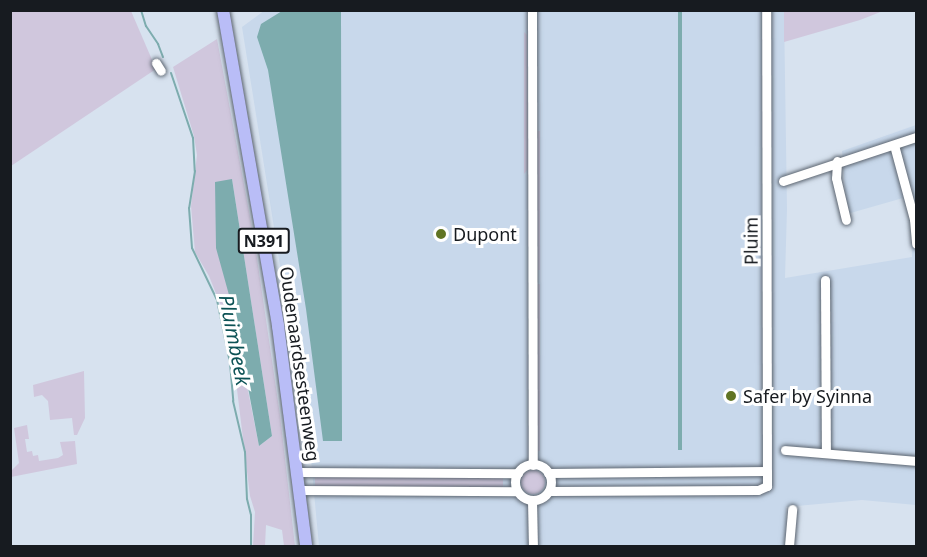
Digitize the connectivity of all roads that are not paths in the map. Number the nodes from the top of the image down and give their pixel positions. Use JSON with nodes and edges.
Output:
{"nodes":[{"id":1,"x":223,"y":10,"type":"edge"},
{"id":2,"x":532,"y":10,"type":"edge"},
{"id":3,"x":766,"y":10,"type":"edge"},
{"id":4,"x":916,"y":136,"type":"edge"},
{"id":5,"x":894,"y":145,"type":"junction"},
{"id":6,"x":837,"y":161,"type":"junction"},
{"id":7,"x":783,"y":181,"type":"dead end"},
{"id":8,"x":846,"y":220,"type":"dead end"},
{"id":9,"x":916,"y":244,"type":"edge"},
{"id":10,"x":825,"y":280,"type":"dead end"},
{"id":11,"x":785,"y":450,"type":"dead end"},
{"id":12,"x":826,"y":453,"type":"junction"},
{"id":13,"x":916,"y":461,"type":"edge"},
{"id":14,"x":533,"y":465,"type":"junction"},
{"id":15,"x":767,"y":471,"type":"junction"},
{"id":16,"x":297,"y":472,"type":"junction"},
{"id":17,"x":518,"y":473,"type":"junction"},
{"id":18,"x":548,"y":473,"type":"junction"},
{"id":19,"x":299,"y":490,"type":"junction"},
{"id":20,"x":517,"y":491,"type":"junction"},
{"id":21,"x":549,"y":491,"type":"junction"},
{"id":22,"x":532,"y":500,"type":"junction"},
{"id":23,"x":792,"y":509,"type":"dead end"},
{"id":24,"x":306,"y":546,"type":"edge"},
{"id":25,"x":533,"y":546,"type":"edge"},
{"id":26,"x":789,"y":546,"type":"edge"}],
"edges":[{"from":1,"to":16,"type":"main road","name":"Oudenaardsesteenweg","number":"N391"},
{"from":2,"to":14,"type":"street"},
{"from":3,"to":15,"type":"street","name":"Pluim"},
{"from":4,"to":5,"type":"street"},
{"from":5,"to":6,"type":"street"},
{"from":5,"to":9,"type":"street"},
{"from":6,"to":7,"type":"street"},
{"from":6,"to":8,"type":"street"},
{"from":10,"to":12,"type":"street"},
{"from":11,"to":12,"type":"street"},
{"from":12,"to":13,"type":"street"},
{"from":14,"to":17,"type":"street"},
{"from":14,"to":18,"type":"street"},
{"from":15,"to":18,"type":"street"},
{"from":15,"to":21,"type":"street"},
{"from":16,"to":17,"type":"street"},
{"from":16,"to":19,"type":"main road","name":"Oudenaardsesteenweg","number":"N391"},
{"from":17,"to":20,"type":"street"},
{"from":18,"to":21,"type":"street"},
{"from":19,"to":20,"type":"street"},
{"from":19,"to":24,"type":"main road","name":"Oudenaardsesteenweg","number":"N391"},
{"from":20,"to":22,"type":"street"},
{"from":21,"to":22,"type":"street"},
{"from":22,"to":25,"type":"street"},
{"from":23,"to":26,"type":"street"}]}
